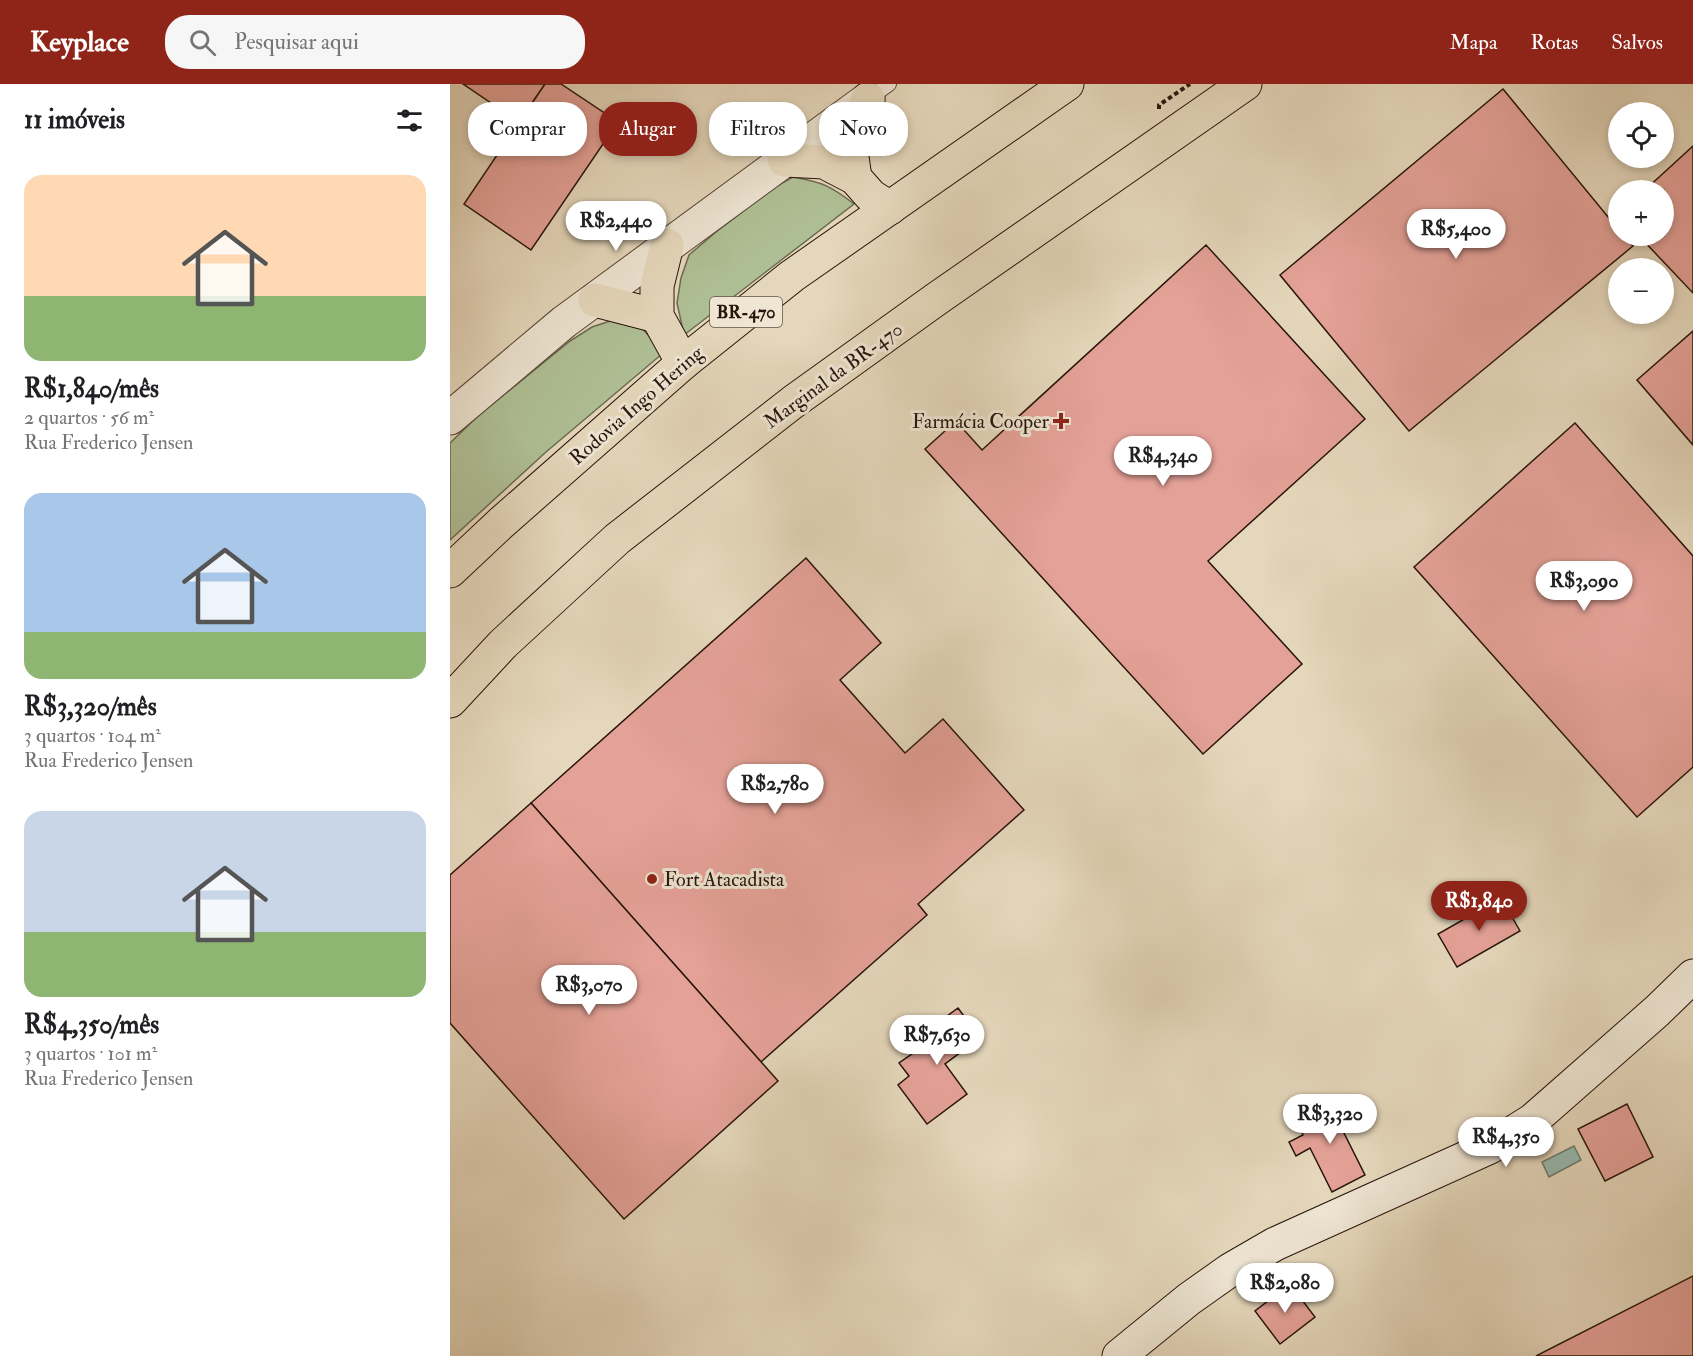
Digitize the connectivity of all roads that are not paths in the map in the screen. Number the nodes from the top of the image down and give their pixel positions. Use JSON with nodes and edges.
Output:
{"nodes":[{"id":1,"x":1067,"y":84,"type":"edge"},
{"id":2,"x":1245,"y":84,"type":"edge"},
{"id":3,"x":878,"y":92,"type":"edge"},
{"id":4,"x":784,"y":160,"type":"junction"},
{"id":5,"x":855,"y":178,"type":"junction"},
{"id":6,"x":890,"y":208,"type":"junction"},
{"id":7,"x":667,"y":245,"type":"junction"},
{"id":8,"x":595,"y":300,"type":"junction"},
{"id":9,"x":657,"y":316,"type":"junction"},
{"id":10,"x":683,"y":363,"type":"junction"},
{"id":11,"x":450,"y":418,"type":"edge"},
{"id":12,"x":450,"y":571,"type":"edge"},
{"id":13,"x":450,"y":701,"type":"edge"},
{"id":14,"x":1693,"y":976,"type":"edge"},
{"id":15,"x":1119,"y":1356,"type":"edge"}],
"edges":[{"from":1,"to":6,"type":"highway","name":"Rodovia Ingo Hering","number":"BR-470"},
{"from":2,"to":13,"type":"highway","name":"Marginal da BR-470"},
{"from":3,"to":4,"type":"main road"},
{"from":3,"to":5,"type":"highway"},
{"from":4,"to":5,"type":"highway"},
{"from":4,"to":7,"type":"main road"},
{"from":5,"to":6,"type":"highway"},
{"from":6,"to":10,"type":"highway","name":"Rodovia Ingo Hering","number":"BR-470"},
{"from":7,"to":8,"type":"main road"},
{"from":7,"to":9,"type":"highway"},
{"from":8,"to":9,"type":"highway"},
{"from":8,"to":11,"type":"main road"},
{"from":9,"to":10,"type":"highway"},
{"from":10,"to":12,"type":"highway","name":"Rodovia Ingo Hering","number":"BR-470"},
{"from":14,"to":15,"type":"main road"}]}
